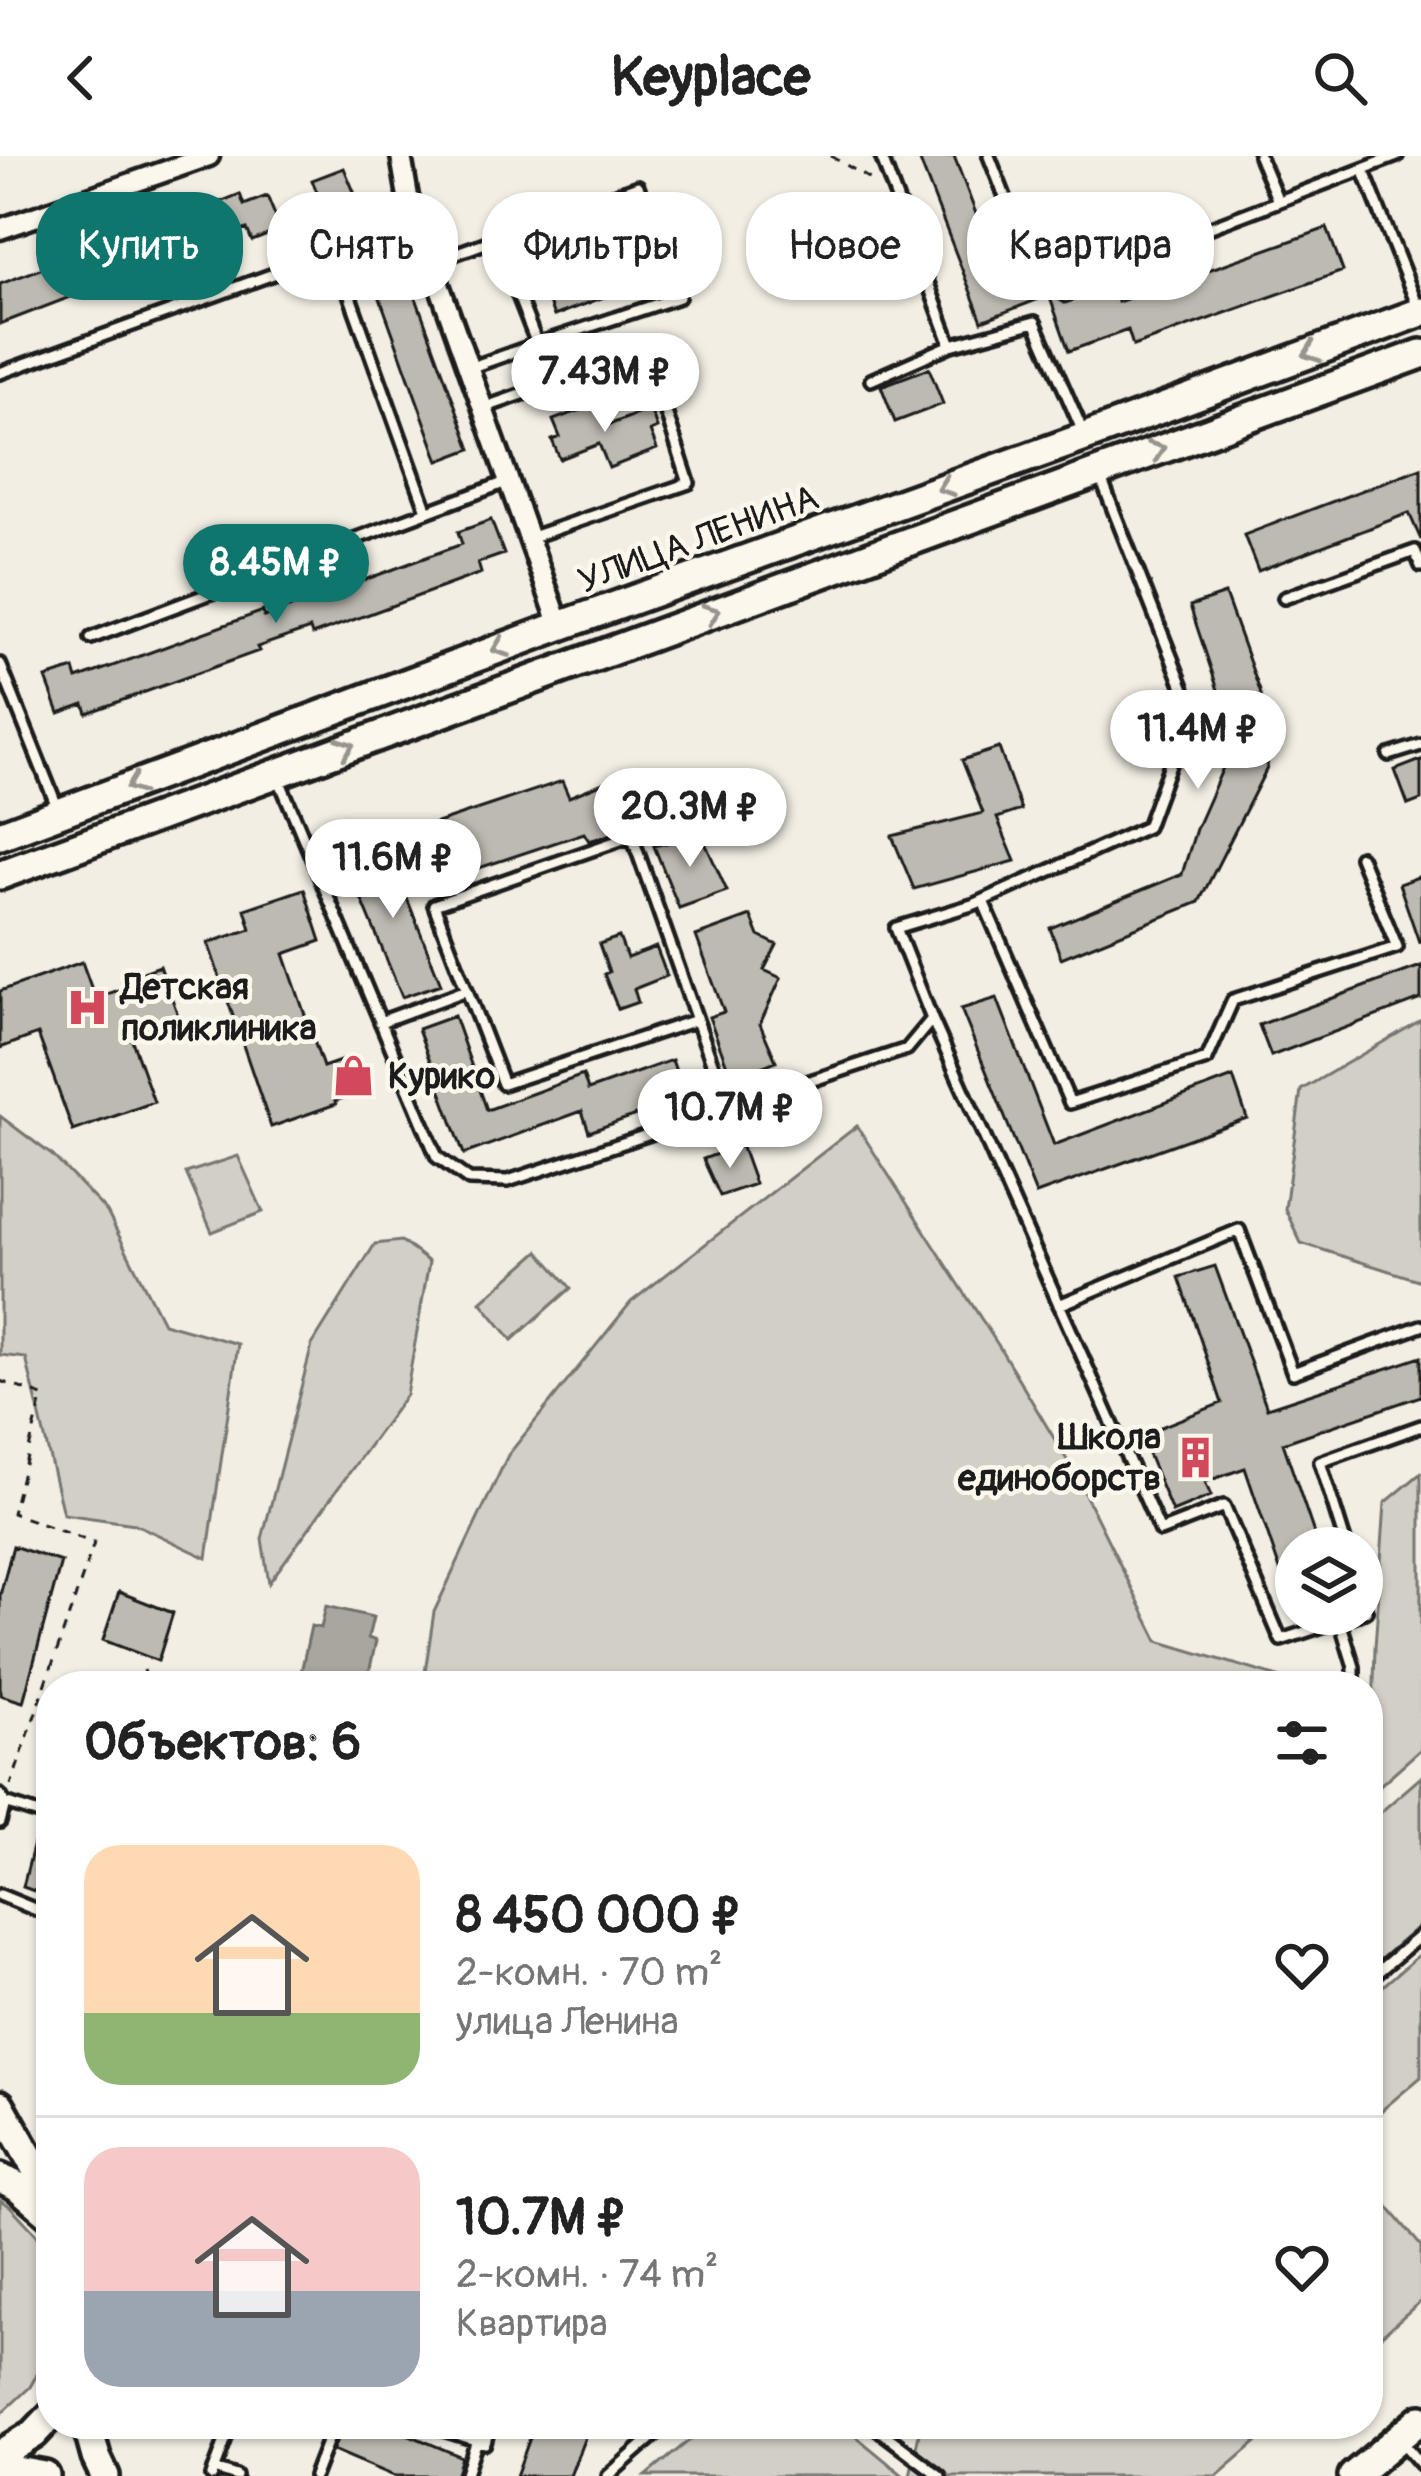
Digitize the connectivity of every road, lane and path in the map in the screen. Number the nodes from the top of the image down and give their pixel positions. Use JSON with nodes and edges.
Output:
{"nodes":[{"id":1,"x":209,"y":156,"type":"edge"},
{"id":2,"x":401,"y":156,"type":"edge"},
{"id":3,"x":831,"y":156,"type":"edge"},
{"id":4,"x":881,"y":156,"type":"edge"},
{"id":5,"x":988,"y":156,"type":"edge"},
{"id":6,"x":1259,"y":156,"type":"edge"},
{"id":7,"x":1397,"y":156,"type":"edge"},
{"id":8,"x":1363,"y":169,"type":"junction"},
{"id":9,"x":407,"y":192,"type":"edge"},
{"id":10,"x":890,"y":192,"type":"edge"},
{"id":11,"x":894,"y":192,"type":"edge"},
{"id":12,"x":1278,"y":201,"type":"junction"},
{"id":13,"x":0,"y":229,"type":"edge"},
{"id":14,"x":267,"y":276,"type":"edge"},
{"id":15,"x":351,"y":300,"type":"edge"},
{"id":16,"x":445,"y":300,"type":"edge"},
{"id":17,"x":520,"y":300,"type":"edge"},
{"id":18,"x":667,"y":300,"type":"edge"},
{"id":19,"x":935,"y":300,"type":"edge"},
{"id":20,"x":1421,"y":314,"type":"edge"},
{"id":21,"x":537,"y":344,"type":"junction"},
{"id":22,"x":952,"y":345,"type":"junction"},
{"id":23,"x":1421,"y":354,"type":"edge"},
{"id":24,"x":469,"y":368,"type":"junction"},
{"id":25,"x":0,"y":373,"type":"edge"},
{"id":26,"x":871,"y":380,"type":"dead end"},
{"id":27,"x":483,"y":408,"type":"junction"},
{"id":28,"x":1085,"y":436,"type":"junction"},
{"id":29,"x":1098,"y":471,"type":"junction"},
{"id":30,"x":509,"y":481,"type":"junction"},
{"id":31,"x":427,"y":511,"type":"junction"},
{"id":32,"x":530,"y":538,"type":"junction"},
{"id":33,"x":1421,"y":566,"type":"edge"},
{"id":34,"x":1284,"y":598,"type":"dead end"},
{"id":35,"x":560,"y":626,"type":"junction"},
{"id":36,"x":91,"y":638,"type":"dead end"},
{"id":37,"x":0,"y":664,"type":"edge"},
{"id":38,"x":576,"y":664,"type":"junction"},
{"id":39,"x":263,"y":737,"type":"junction"},
{"id":40,"x":1421,"y":745,"type":"edge"},
{"id":41,"x":1389,"y":754,"type":"dead end"},
{"id":42,"x":276,"y":772,"type":"junction"},
{"id":43,"x":59,"y":813,"type":"junction"},
{"id":44,"x":0,"y":835,"type":"edge"},
{"id":45,"x":1360,"y":857,"type":"dead end"},
{"id":46,"x":0,"y":875,"type":"edge"},
{"id":47,"x":983,"y":901,"type":"junction"},
{"id":48,"x":467,"y":990,"type":"junction"},
{"id":49,"x":932,"y":1019,"type":"junction"},
{"id":50,"x":696,"y":1020,"type":"junction"},
{"id":51,"x":380,"y":1022,"type":"junction"},
{"id":52,"x":728,"y":1108,"type":"junction"},
{"id":53,"x":1059,"y":1305,"type":"junction"},
{"id":54,"x":1421,"y":1326,"type":"edge"},
{"id":55,"x":0,"y":1381,"type":"edge"},
{"id":56,"x":1421,"y":1426,"type":"edge"},
{"id":57,"x":1341,"y":1527,"type":"edge"},
{"id":58,"x":1275,"y":1626,"type":"edge"},
{"id":59,"x":1344,"y":1635,"type":"edge"},
{"id":60,"x":48,"y":1671,"type":"edge"},
{"id":61,"x":1354,"y":1671,"type":"edge"},
{"id":62,"x":36,"y":1705,"type":"edge"},
{"id":63,"x":2,"y":1799,"type":"edge"},
{"id":64,"x":36,"y":1812,"type":"edge"},
{"id":65,"x":0,"y":1822,"type":"edge"},
{"id":66,"x":0,"y":1895,"type":"edge"},
{"id":67,"x":36,"y":1910,"type":"edge"},
{"id":68,"x":1421,"y":1934,"type":"edge"},
{"id":69,"x":1383,"y":1967,"type":"edge"},
{"id":70,"x":0,"y":2105,"type":"edge"},
{"id":71,"x":36,"y":2169,"type":"edge"},
{"id":72,"x":0,"y":2179,"type":"edge"},
{"id":73,"x":36,"y":2202,"type":"edge"},
{"id":74,"x":1421,"y":2419,"type":"edge"},
{"id":75,"x":36,"y":2432,"type":"edge"},
{"id":76,"x":1398,"y":2438,"type":"junction"},
{"id":77,"x":91,"y":2439,"type":"edge"},
{"id":78,"x":225,"y":2439,"type":"edge"},
{"id":79,"x":328,"y":2439,"type":"edge"},
{"id":80,"x":465,"y":2439,"type":"edge"},
{"id":81,"x":486,"y":2439,"type":"edge"},
{"id":82,"x":650,"y":2439,"type":"edge"},
{"id":83,"x":891,"y":2439,"type":"edge"},
{"id":84,"x":476,"y":2443,"type":"junction"},
{"id":85,"x":0,"y":2456,"type":"edge"},
{"id":86,"x":1421,"y":2464,"type":"edge"},
{"id":87,"x":0,"y":2468,"type":"edge"},
{"id":88,"x":213,"y":2472,"type":"edge"},
{"id":89,"x":45,"y":2476,"type":"edge"},
{"id":90,"x":105,"y":2476,"type":"edge"},
{"id":91,"x":236,"y":2476,"type":"edge"},
{"id":92,"x":314,"y":2476,"type":"edge"},
{"id":93,"x":465,"y":2476,"type":"edge"},
{"id":94,"x":608,"y":2476,"type":"edge"},
{"id":95,"x":940,"y":2476,"type":"edge"},
{"id":96,"x":1353,"y":2476,"type":"edge"}],
"edges":[{"from":1,"to":13,"type":"street"},
{"from":2,"to":9,"type":"street"},
{"from":3,"to":10,"type":"path"},
{"from":4,"to":11,"type":"lane"},
{"from":5,"to":12,"type":"lane"},
{"from":6,"to":12,"type":"lane"},
{"from":7,"to":8,"type":"lane"},
{"from":8,"to":12,"type":"lane"},
{"from":8,"to":20,"type":"lane"},
{"from":14,"to":25,"type":"lane"},
{"from":15,"to":31,"type":"lane"},
{"from":16,"to":24,"type":"street"},
{"from":17,"to":21,"type":"lane"},
{"from":18,"to":21,"type":"lane"},
{"from":19,"to":22,"type":"lane"},
{"from":20,"to":28,"type":"main road","name":"УЛИЦА ЛЕНИНА","one_way":true},
{"from":21,"to":24,"type":"lane"},
{"from":22,"to":26,"type":"lane"},
{"from":22,"to":28,"type":"lane"},
{"from":29,"to":23,"type":"main road","name":"УЛИЦА ЛЕНИНА","one_way":true},
{"from":24,"to":27,"type":"street"},
{"from":27,"to":30,"type":"street"},
{"from":27,"to":32,"type":"lane"},
{"from":28,"to":29,"type":"main road"},
{"from":28,"to":35,"type":"main road","name":"УЛИЦА ЛЕНИНА","one_way":true},
{"from":38,"to":29,"type":"main road","name":"УЛИЦА ЛЕНИНА","one_way":true},
{"from":29,"to":47,"type":"lane"},
{"from":30,"to":31,"type":"lane"},
{"from":30,"to":32,"type":"street"},
{"from":31,"to":36,"type":"lane"},
{"from":32,"to":35,"type":"street"},
{"from":33,"to":34,"type":"lane"},
{"from":35,"to":38,"type":"main road"},
{"from":35,"to":39,"type":"main road","name":"УЛИЦА ЛЕНИНА","one_way":true},
{"from":37,"to":43,"type":"lane"},
{"from":42,"to":38,"type":"main road","name":"УЛИЦА ЛЕНИНА","one_way":true},
{"from":39,"to":42,"type":"main road"},
{"from":39,"to":43,"type":"main road","name":"УЛИЦА ЛЕНИНА","one_way":true},
{"from":40,"to":41,"type":"lane"},
{"from":42,"to":46,"type":"main road","name":"УЛИЦА ЛЕНИНА"},
{"from":42,"to":51,"type":"lane"},
{"from":43,"to":44,"type":"main road","name":"УЛИЦА ЛЕНИНА"},
{"from":45,"to":47,"type":"lane"},
{"from":47,"to":49,"type":"lane"},
{"from":48,"to":50,"type":"lane"},
{"from":48,"to":50,"type":"lane"},
{"from":48,"to":51,"type":"lane"},
{"from":49,"to":52,"type":"lane"},
{"from":49,"to":53,"type":"lane"},
{"from":50,"to":52,"type":"lane"},
{"from":51,"to":52,"type":"lane"},
{"from":53,"to":54,"type":"lane"},
{"from":53,"to":58,"type":"lane"},
{"from":55,"to":60,"type":"path"},
{"from":56,"to":57,"type":"lane"},
{"from":59,"to":61,"type":"lane"},
{"from":62,"to":63,"type":"path"},
{"from":63,"to":64,"type":"lane"},
{"from":63,"to":65,"type":"lane"},
{"from":66,"to":67,"type":"lane"},
{"from":68,"to":69,"type":"lane"},
{"from":70,"to":71,"type":"main road"},
{"from":72,"to":73,"type":"main road"},
{"from":74,"to":76,"type":"main road"},
{"from":75,"to":85,"type":"main road"},
{"from":76,"to":86,"type":"lane"},
{"from":76,"to":96,"type":"main road"},
{"from":77,"to":90,"type":"main road"},
{"from":78,"to":88,"type":"lane"},
{"from":79,"to":92,"type":"lane"},
{"from":80,"to":84,"type":"lane"},
{"from":81,"to":84,"type":"lane"},
{"from":82,"to":94,"type":"lane"},
{"from":83,"to":95,"type":"lane"},
{"from":84,"to":93,"type":"lane"},
{"from":87,"to":89,"type":"main road"},
{"from":88,"to":91,"type":"lane"}]}
